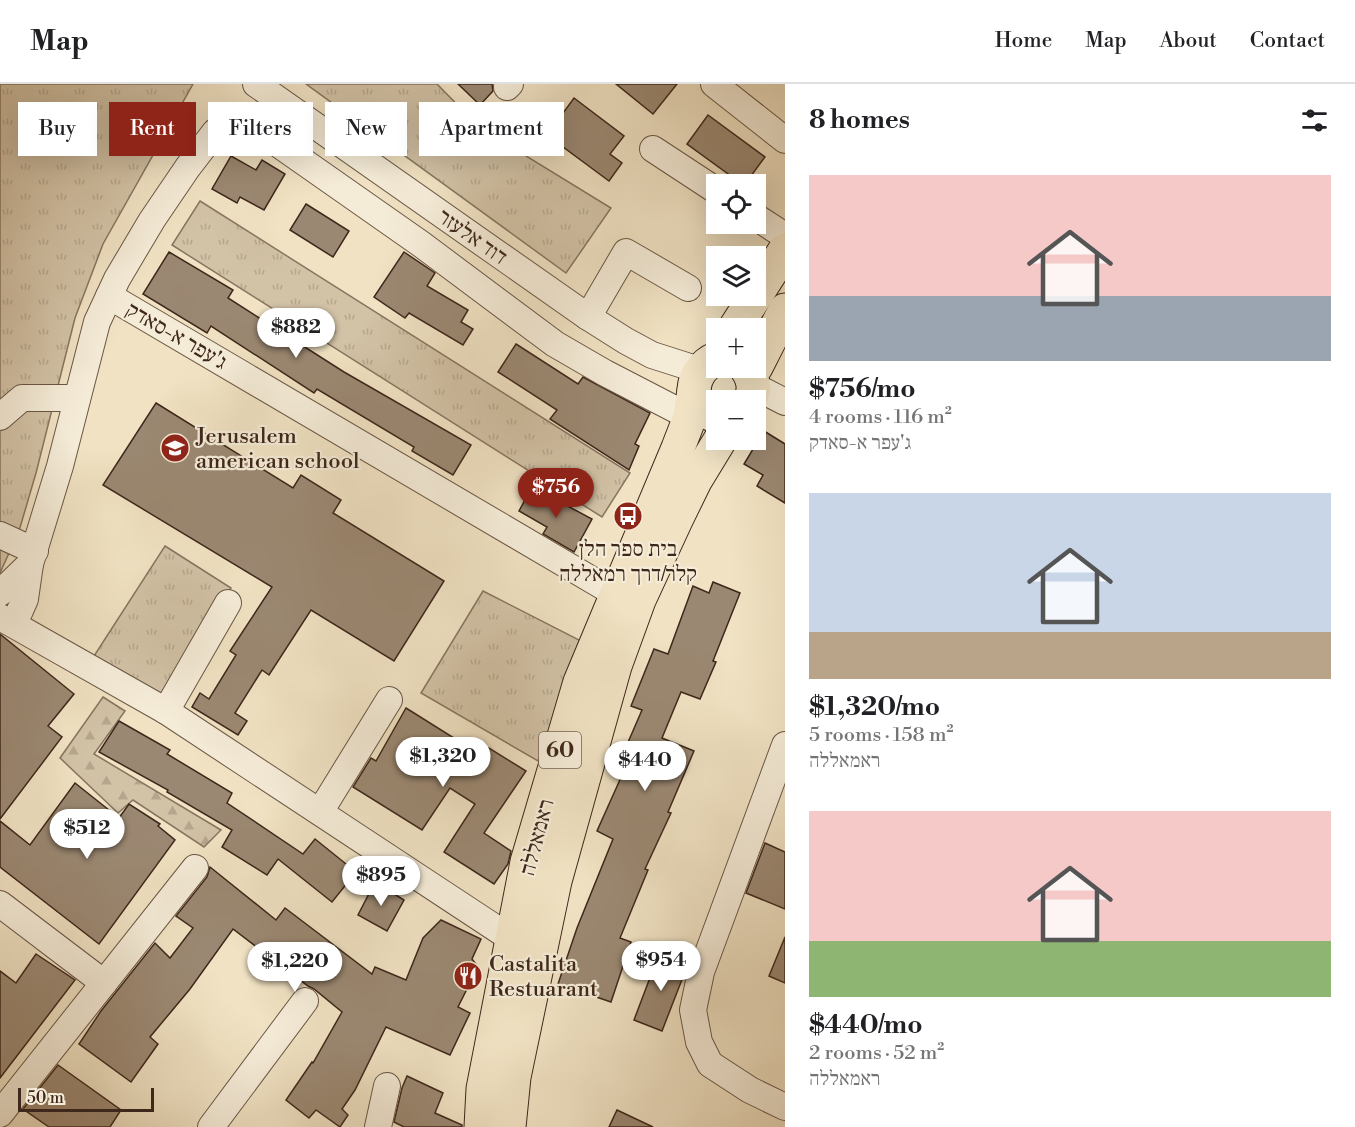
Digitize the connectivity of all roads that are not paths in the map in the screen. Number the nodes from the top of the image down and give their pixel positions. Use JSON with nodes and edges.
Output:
{"nodes":[{"id":1,"x":256,"y":84,"type":"edge"},
{"id":2,"x":714,"y":84,"type":"edge"},
{"id":3,"x":785,"y":140,"type":"edge"},
{"id":4,"x":653,"y":149,"type":"dead end"},
{"id":5,"x":706,"y":184,"type":"edge"},
{"id":6,"x":766,"y":224,"type":"edge"},
{"id":7,"x":785,"y":236,"type":"edge"},
{"id":8,"x":785,"y":250,"type":"edge"},
{"id":9,"x":688,"y":288,"type":"dead end"},
{"id":10,"x":109,"y":296,"type":"junction"},
{"id":11,"x":785,"y":310,"type":"edge"},
{"id":12,"x":588,"y":317,"type":"junction"},
{"id":13,"x":741,"y":318,"type":"edge"},
{"id":14,"x":766,"y":349,"type":"edge"},
{"id":15,"x":753,"y":378,"type":"edge"},
{"id":16,"x":704,"y":390,"type":"edge"},
{"id":17,"x":77,"y":398,"type":"junction"},
{"id":18,"x":785,"y":402,"type":"edge"},
{"id":19,"x":0,"y":417,"type":"edge"},
{"id":20,"x":714,"y":450,"type":"edge"},
{"id":21,"x":0,"y":535,"type":"edge"},
{"id":22,"x":32,"y":558,"type":"junction"},
{"id":23,"x":0,"y":593,"type":"edge"},
{"id":24,"x":616,"y":594,"type":"junction"},
{"id":25,"x":228,"y":603,"type":"dead end"},
{"id":26,"x":7,"y":620,"type":"edge"},
{"id":27,"x":389,"y":700,"type":"dead end"},
{"id":28,"x":166,"y":711,"type":"junction"},
{"id":29,"x":785,"y":745,"type":"edge"},
{"id":30,"x":320,"y":813,"type":"junction"},
{"id":31,"x":195,"y":868,"type":"dead end"},
{"id":32,"x":0,"y":904,"type":"edge"},
{"id":33,"x":512,"y":939,"type":"junction"},
{"id":34,"x":104,"y":983,"type":"junction"},
{"id":35,"x":305,"y":1001,"type":"dead end"},
{"id":36,"x":387,"y":1086,"type":"dead end"},
{"id":37,"x":785,"y":1107,"type":"edge"},
{"id":38,"x":0,"y":1114,"type":"edge"},
{"id":39,"x":0,"y":1122,"type":"edge"},
{"id":40,"x":6,"y":1127,"type":"edge"},
{"id":41,"x":212,"y":1127,"type":"edge"},
{"id":42,"x":378,"y":1127,"type":"edge"},
{"id":43,"x":481,"y":1127,"type":"edge"},
{"id":44,"x":508,"y":1127,"type":"edge"}],
"edges":[{"from":1,"to":12,"type":"street","name":"דוד אלעזר"},
{"from":2,"to":3,"type":"street"},
{"from":4,"to":5,"type":"street"},
{"from":6,"to":7,"type":"street"},
{"from":8,"to":13,"type":"highway"},
{"from":9,"to":12,"type":"street"},
{"from":10,"to":16,"type":"street"},
{"from":10,"to":17,"type":"street"},
{"from":10,"to":24,"type":"street","name":"ג'עפר א-סאדק"},
{"from":11,"to":14,"type":"highway"},
{"from":12,"to":16,"type":"street","name":"דוד אלעזר"},
{"from":15,"to":18,"type":"street"},
{"from":16,"to":24,"type":"highway","name":"ראמאללה","number":"60"},
{"from":17,"to":19,"type":"street"},
{"from":17,"to":22,"type":"street"},
{"from":20,"to":44,"type":"highway","name":"ראמאללה","number":"60"},
{"from":21,"to":22,"type":"street"},
{"from":22,"to":23,"type":"street"},
{"from":22,"to":26,"type":"street"},
{"from":24,"to":33,"type":"highway","name":"ראמאללה","number":"60"},
{"from":25,"to":28,"type":"street"},
{"from":26,"to":28,"type":"street"},
{"from":27,"to":30,"type":"street"},
{"from":28,"to":30,"type":"street"},
{"from":29,"to":37,"type":"street"},
{"from":30,"to":33,"type":"street"},
{"from":31,"to":34,"type":"street"},
{"from":32,"to":34,"type":"street"},
{"from":33,"to":43,"type":"highway","name":"ראמאללה","number":"60"},
{"from":34,"to":38,"type":"street"},
{"from":35,"to":41,"type":"street"},
{"from":36,"to":42,"type":"street"},
{"from":39,"to":40,"type":"street"}]}
